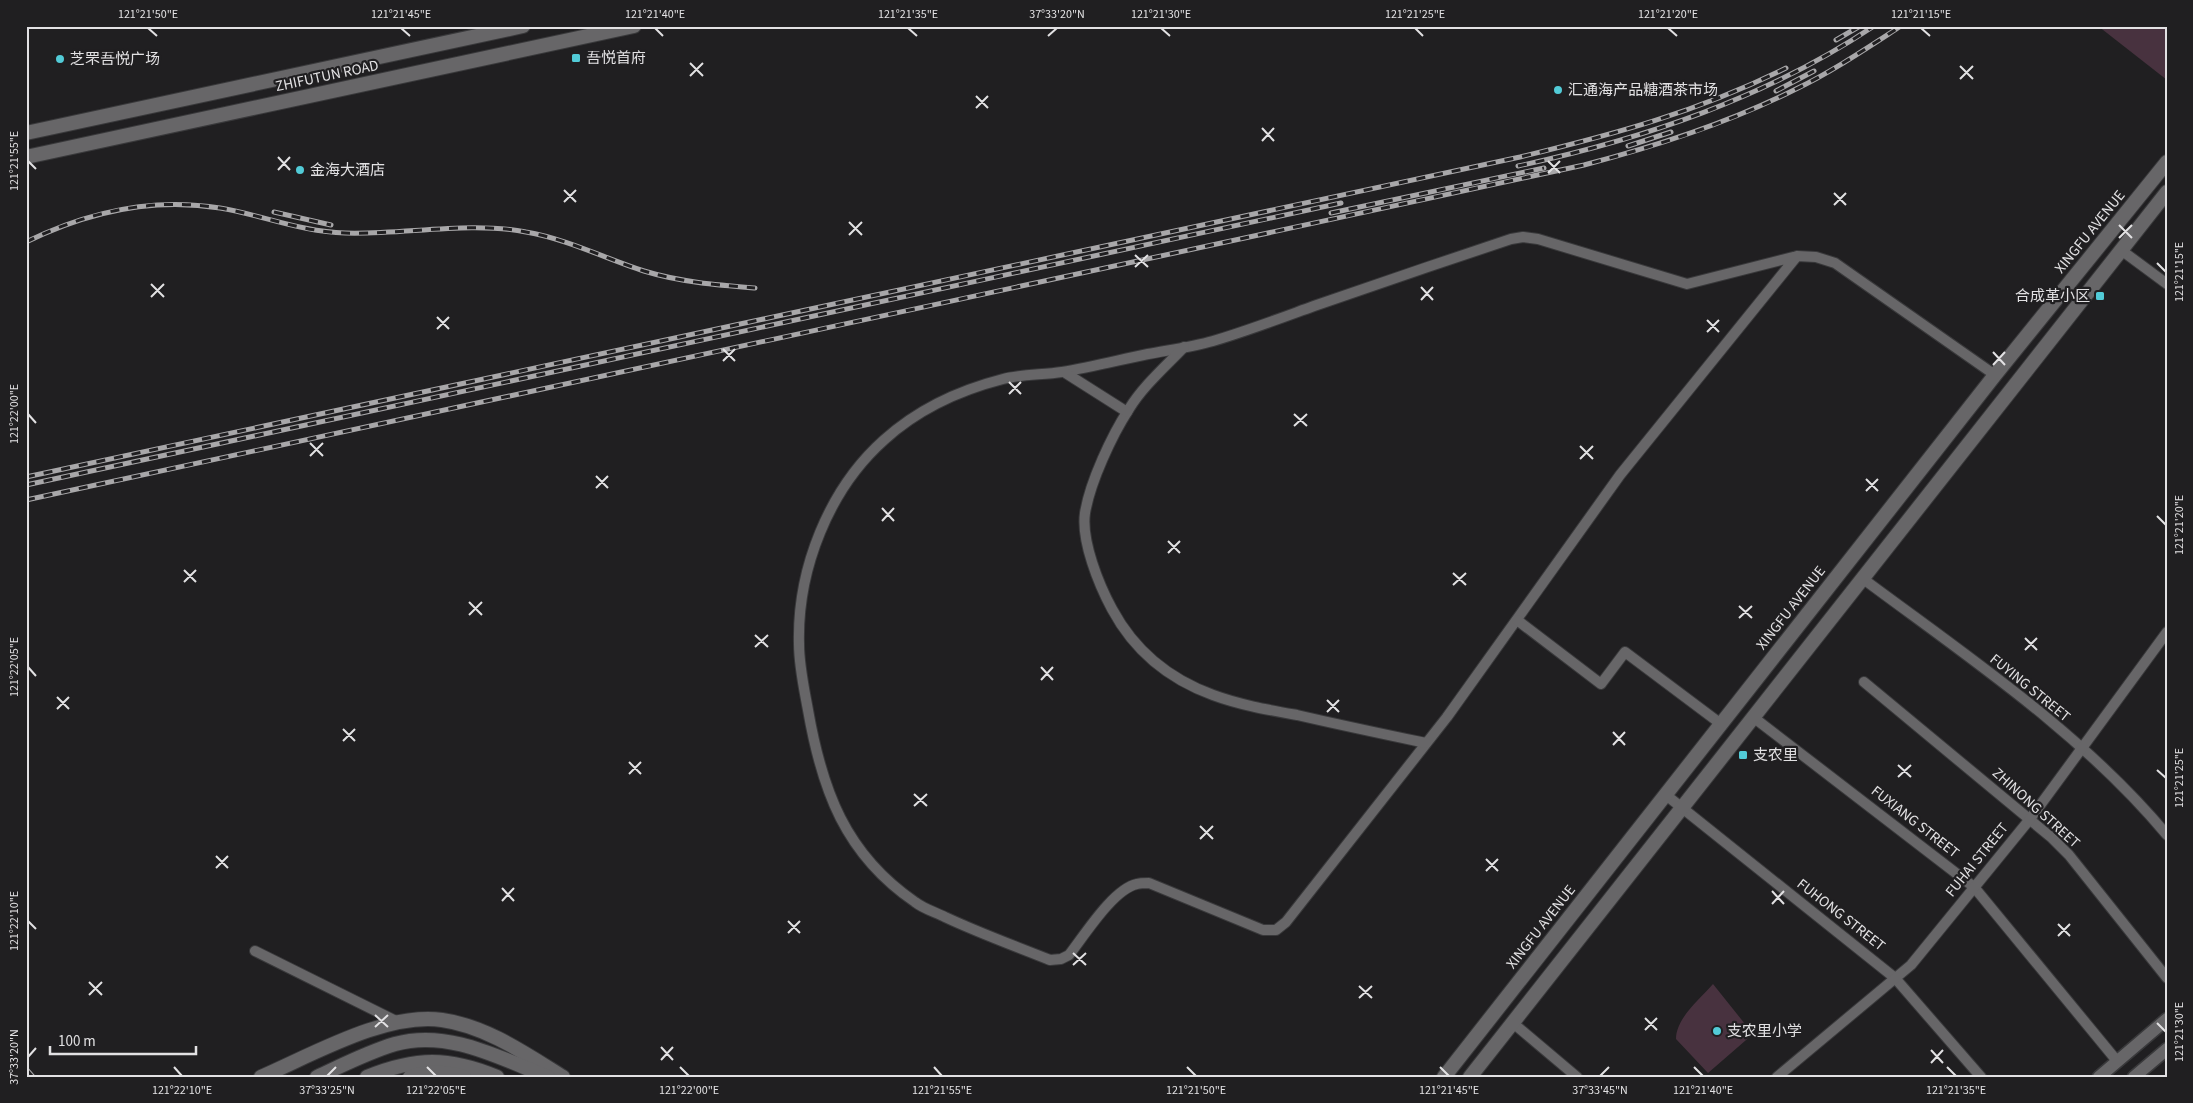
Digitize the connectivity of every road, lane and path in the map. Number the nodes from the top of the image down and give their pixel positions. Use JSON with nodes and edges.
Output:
{"nodes":[{"id":1,"x":523,"y":26,"type":"edge"},
{"id":2,"x":634,"y":26,"type":"edge"},
{"id":3,"x":26,"y":133,"type":"edge"},
{"id":4,"x":26,"y":157,"type":"edge"},
{"id":5,"x":2167,"y":162,"type":"edge"},
{"id":6,"x":2167,"y":192,"type":"edge"},
{"id":7,"x":2121,"y":250,"type":"junction"},
{"id":8,"x":1797,"y":256,"type":"junction"},
{"id":9,"x":2167,"y":284,"type":"edge"},
{"id":10,"x":1184,"y":347,"type":"junction"},
{"id":11,"x":1064,"y":372,"type":"junction"},
{"id":12,"x":1995,"y":375,"type":"junction"},
{"id":13,"x":1127,"y":412,"type":"junction"},
{"id":14,"x":1862,"y":578,"type":"junction"},
{"id":15,"x":1517,"y":620,"type":"junction"},
{"id":16,"x":2167,"y":632,"type":"edge"},
{"id":17,"x":1864,"y":682,"type":"dead end"},
{"id":18,"x":1753,"y":717,"type":"junction"},
{"id":19,"x":1721,"y":724,"type":"junction"},
{"id":20,"x":1426,"y":743,"type":"junction"},
{"id":21,"x":2082,"y":748,"type":"junction"},
{"id":22,"x":1666,"y":795,"type":"junction"},
{"id":23,"x":1682,"y":808,"type":"junction"},
{"id":24,"x":2030,"y":819,"type":"junction"},
{"id":25,"x":2167,"y":835,"type":"edge"},
{"id":26,"x":1974,"y":887,"type":"junction"},
{"id":27,"x":255,"y":951,"type":"dead end"},
{"id":28,"x":1895,"y":978,"type":"junction"},
{"id":29,"x":2167,"y":978,"type":"edge"},
{"id":30,"x":2167,"y":1019,"type":"edge"},
{"id":31,"x":400,"y":1023,"type":"junction"},
{"id":32,"x":1513,"y":1023,"type":"junction"},
{"id":33,"x":2167,"y":1049,"type":"edge"},
{"id":34,"x":2117,"y":1061,"type":"junction"},
{"id":35,"x":261,"y":1077,"type":"edge"},
{"id":36,"x":317,"y":1077,"type":"edge"},
{"id":37,"x":367,"y":1077,"type":"edge"},
{"id":38,"x":410,"y":1077,"type":"edge"},
{"id":39,"x":464,"y":1077,"type":"edge"},
{"id":40,"x":497,"y":1077,"type":"edge"},
{"id":41,"x":548,"y":1077,"type":"edge"},
{"id":42,"x":563,"y":1077,"type":"edge"},
{"id":43,"x":1444,"y":1077,"type":"edge"},
{"id":44,"x":1470,"y":1077,"type":"edge"},
{"id":45,"x":1577,"y":1077,"type":"edge"},
{"id":46,"x":1777,"y":1077,"type":"edge"},
{"id":47,"x":1981,"y":1077,"type":"edge"},
{"id":48,"x":2099,"y":1077,"type":"edge"},
{"id":49,"x":2134,"y":1077,"type":"edge"}],
"edges":[{"from":1,"to":3,"type":"main road","name":"ZHIFUTUN ROAD"},
{"from":2,"to":4,"type":"main road","name":"ZHIFUTUN ROAD"},
{"from":5,"to":12,"type":"main road","name":"XINGFU AVENUE"},
{"from":6,"to":7,"type":"main road"},
{"from":7,"to":9,"type":"street"},
{"from":7,"to":14,"type":"main road"},
{"from":8,"to":10,"type":"street"},
{"from":8,"to":12,"type":"street"},
{"from":8,"to":15,"type":"street"},
{"from":10,"to":11,"type":"street"},
{"from":10,"to":13,"type":"street"},
{"from":11,"to":13,"type":"street"},
{"from":11,"to":20,"type":"street"},
{"from":12,"to":19,"type":"main road","name":"XINGFU AVENUE"},
{"from":13,"to":20,"type":"street"},
{"from":14,"to":18,"type":"main road"},
{"from":14,"to":21,"type":"street","name":"FUYING STREET"},
{"from":15,"to":19,"type":"street"},
{"from":15,"to":20,"type":"street"},
{"from":16,"to":21,"type":"street","name":"FUHAI STREET"},
{"from":17,"to":24,"type":"street","name":"ZHINONG STREET"},
{"from":18,"to":23,"type":"main road"},
{"from":18,"to":26,"type":"street","name":"FUXIANG STREET"},
{"from":19,"to":22,"type":"main road","name":"XINGFU AVENUE"},
{"from":21,"to":24,"type":"street","name":"FUHAI STREET"},
{"from":21,"to":25,"type":"street","name":"FUYING STREET"},
{"from":22,"to":23,"type":"street","name":"FUHONG STREET"},
{"from":22,"to":43,"type":"main road","name":"XINGFU AVENUE"},
{"from":23,"to":28,"type":"street","name":"FUHONG STREET"},
{"from":23,"to":32,"type":"main road"},
{"from":24,"to":26,"type":"street","name":"FUHAI STREET"},
{"from":24,"to":29,"type":"street","name":"ZHINONG STREET"},
{"from":26,"to":28,"type":"street","name":"FUHAI STREET"},
{"from":26,"to":34,"type":"street","name":"FUXIANG STREET"},
{"from":27,"to":31,"type":"street"},
{"from":28,"to":46,"type":"street","name":"FUHAI STREET"},
{"from":28,"to":47,"type":"street","name":"FUHONG STREET"},
{"from":30,"to":34,"type":"street"},
{"from":31,"to":35,"type":"main road"},
{"from":31,"to":42,"type":"main road"},
{"from":32,"to":44,"type":"main road"},
{"from":32,"to":45,"type":"street"},
{"from":33,"to":49,"type":"street"},
{"from":34,"to":48,"type":"street"},
{"from":36,"to":41,"type":"main road"},
{"from":37,"to":40,"type":"main road"},
{"from":38,"to":39,"type":"main road"}]}
